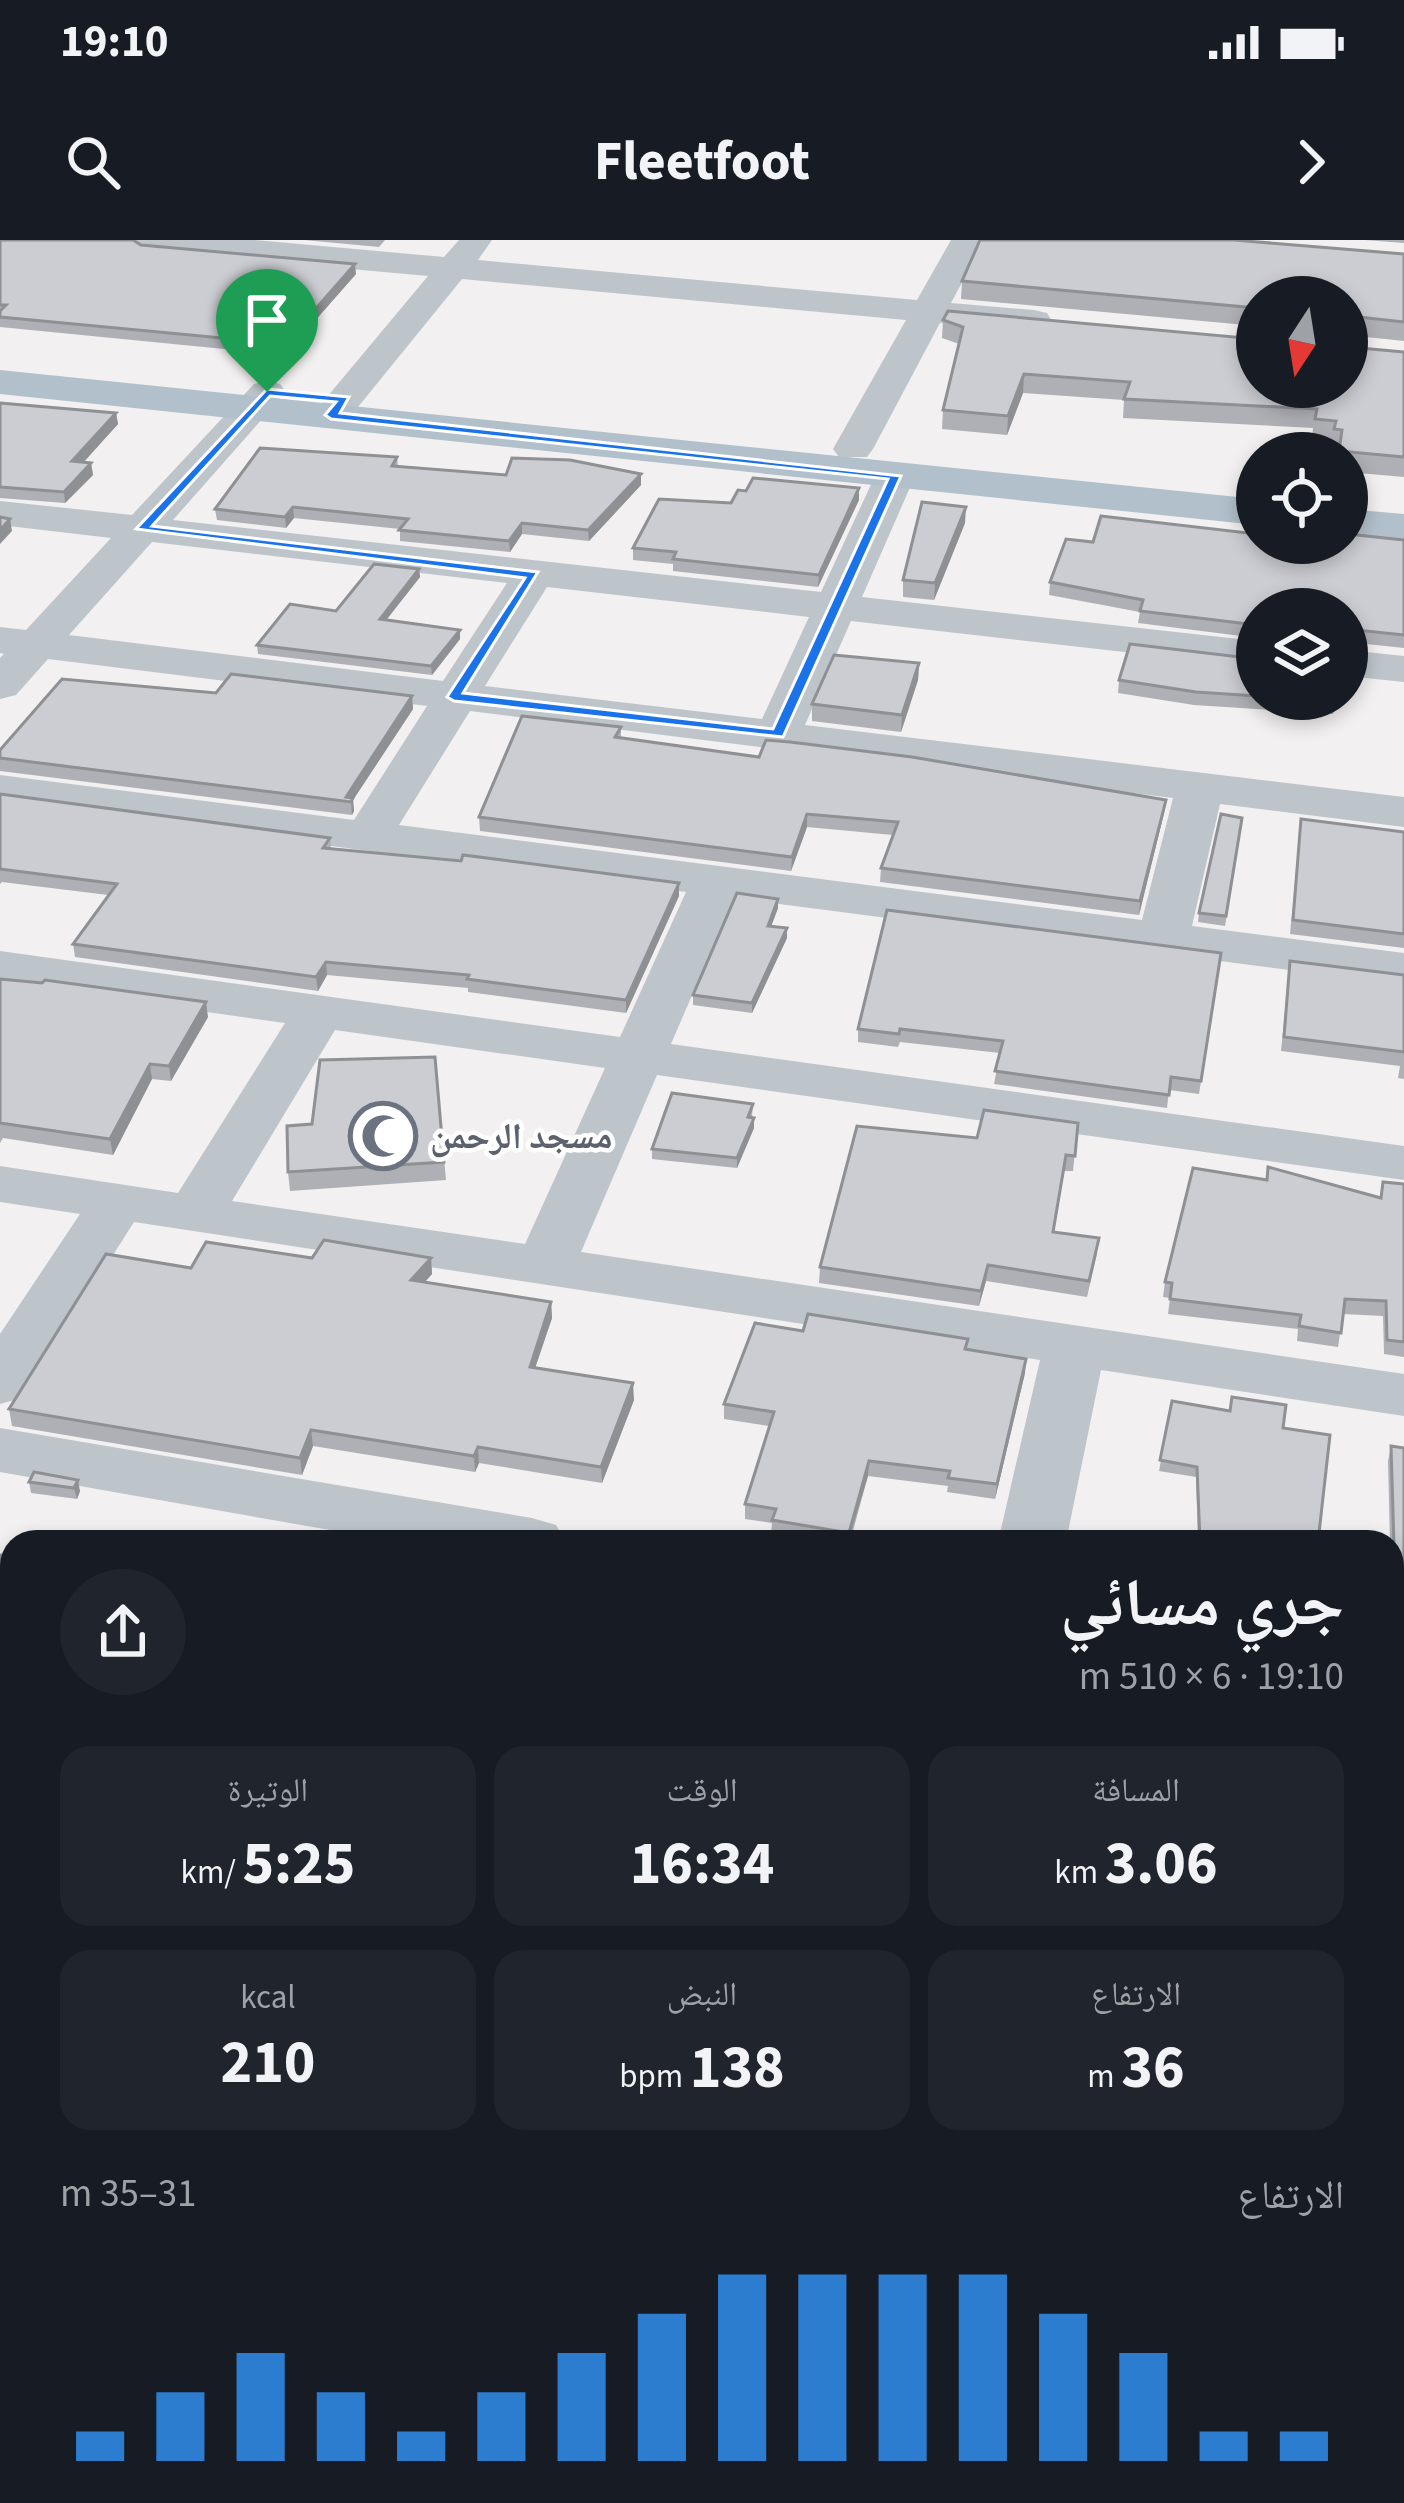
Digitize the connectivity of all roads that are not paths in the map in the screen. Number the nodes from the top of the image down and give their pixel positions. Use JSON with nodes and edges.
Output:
{"nodes":[{"id":1,"x":143,"y":240,"type":"edge"},
{"id":2,"x":968,"y":240,"type":"edge"},
{"id":3,"x":467,"y":253,"type":"edge"},
{"id":4,"x":926,"y":310,"type":"junction"},
{"id":5,"x":1068,"y":324,"type":"edge"},
{"id":6,"x":0,"y":365,"type":"edge"},
{"id":7,"x":0,"y":382,"type":"edge"},
{"id":8,"x":260,"y":400,"type":"junction"},
{"id":9,"x":338,"y":407,"type":"junction"},
{"id":10,"x":853,"y":449,"type":"junction"},
{"id":11,"x":895,"y":476,"type":"junction"},
{"id":12,"x":1236,"y":488,"type":"edge"},
{"id":13,"x":1368,"y":502,"type":"edge"},
{"id":14,"x":1404,"y":505,"type":"edge"},
{"id":15,"x":1236,"y":510,"type":"edge"},
{"id":16,"x":0,"y":513,"type":"edge"},
{"id":17,"x":1368,"y":523,"type":"edge"},
{"id":18,"x":1404,"y":527,"type":"edge"},
{"id":19,"x":142,"y":529,"type":"junction"},
{"id":20,"x":533,"y":575,"type":"junction"},
{"id":21,"x":833,"y":609,"type":"junction"},
{"id":22,"x":19,"y":642,"type":"edge"},
{"id":23,"x":1236,"y":652,"type":"edge"},
{"id":24,"x":1368,"y":665,"type":"edge"},
{"id":25,"x":1404,"y":669,"type":"edge"},
{"id":26,"x":0,"y":685,"type":"edge"},
{"id":27,"x":454,"y":697,"type":"junction"},
{"id":28,"x":778,"y":734,"type":"junction"},
{"id":29,"x":1199,"y":788,"type":"junction"},
{"id":30,"x":0,"y":789,"type":"edge"},
{"id":31,"x":1404,"y":812,"type":"edge"},
{"id":32,"x":367,"y":837,"type":"junction"},
{"id":33,"x":716,"y":882,"type":"junction"},
{"id":34,"x":1163,"y":939,"type":"junction"},
{"id":35,"x":0,"y":967,"type":"edge"},
{"id":36,"x":1404,"y":969,"type":"edge"},
{"id":37,"x":318,"y":1014,"type":"junction"},
{"id":38,"x":635,"y":1059,"type":"junction"},
{"id":39,"x":1404,"y":1163,"type":"edge"},
{"id":40,"x":0,"y":1184,"type":"edge"},
{"id":41,"x":117,"y":1202,"type":"junction"},
{"id":42,"x":195,"y":1213,"type":"junction"},
{"id":43,"x":546,"y":1263,"type":"junction"},
{"id":44,"x":1074,"y":1348,"type":"junction"},
{"id":45,"x":0,"y":1382,"type":"edge"},
{"id":46,"x":1404,"y":1395,"type":"edge"},
{"id":47,"x":0,"y":1450,"type":"edge"},
{"id":48,"x":408,"y":1530,"type":"edge"},
{"id":49,"x":1035,"y":1530,"type":"edge"}],
"edges":[{"from":1,"to":3,"type":"street"},
{"from":2,"to":4,"type":"street"},
{"from":3,"to":4,"type":"street"},
{"from":3,"to":9,"type":"street"},
{"from":4,"to":5,"type":"street"},
{"from":4,"to":10,"type":"street"},
{"from":6,"to":8,"type":"main road"},
{"from":7,"to":8,"type":"main road"},
{"from":8,"to":9,"type":"main road"},
{"from":8,"to":19,"type":"street"},
{"from":9,"to":10,"type":"main road"},
{"from":9,"to":11,"type":"main road"},
{"from":10,"to":12,"type":"main road"},
{"from":11,"to":15,"type":"main road"},
{"from":11,"to":21,"type":"street"},
{"from":13,"to":14,"type":"main road"},
{"from":16,"to":19,"type":"street"},
{"from":17,"to":18,"type":"main road"},
{"from":19,"to":20,"type":"street"},
{"from":19,"to":22,"type":"street"},
{"from":20,"to":21,"type":"street"},
{"from":20,"to":27,"type":"street"},
{"from":21,"to":23,"type":"street"},
{"from":21,"to":28,"type":"street"},
{"from":22,"to":26,"type":"street"},
{"from":22,"to":27,"type":"street"},
{"from":24,"to":25,"type":"street"},
{"from":27,"to":28,"type":"street"},
{"from":27,"to":32,"type":"street"},
{"from":28,"to":29,"type":"street"},
{"from":29,"to":31,"type":"street"},
{"from":29,"to":34,"type":"street"},
{"from":30,"to":32,"type":"street"},
{"from":32,"to":33,"type":"street"},
{"from":33,"to":34,"type":"street"},
{"from":33,"to":38,"type":"street"},
{"from":34,"to":36,"type":"street"},
{"from":35,"to":37,"type":"street"},
{"from":37,"to":38,"type":"street"},
{"from":37,"to":42,"type":"street"},
{"from":38,"to":39,"type":"street"},
{"from":38,"to":43,"type":"street"},
{"from":40,"to":41,"type":"street"},
{"from":41,"to":42,"type":"street"},
{"from":41,"to":45,"type":"street"},
{"from":42,"to":43,"type":"street"},
{"from":43,"to":44,"type":"street"},
{"from":44,"to":46,"type":"street"},
{"from":44,"to":49,"type":"street"},
{"from":47,"to":48,"type":"street"}]}
